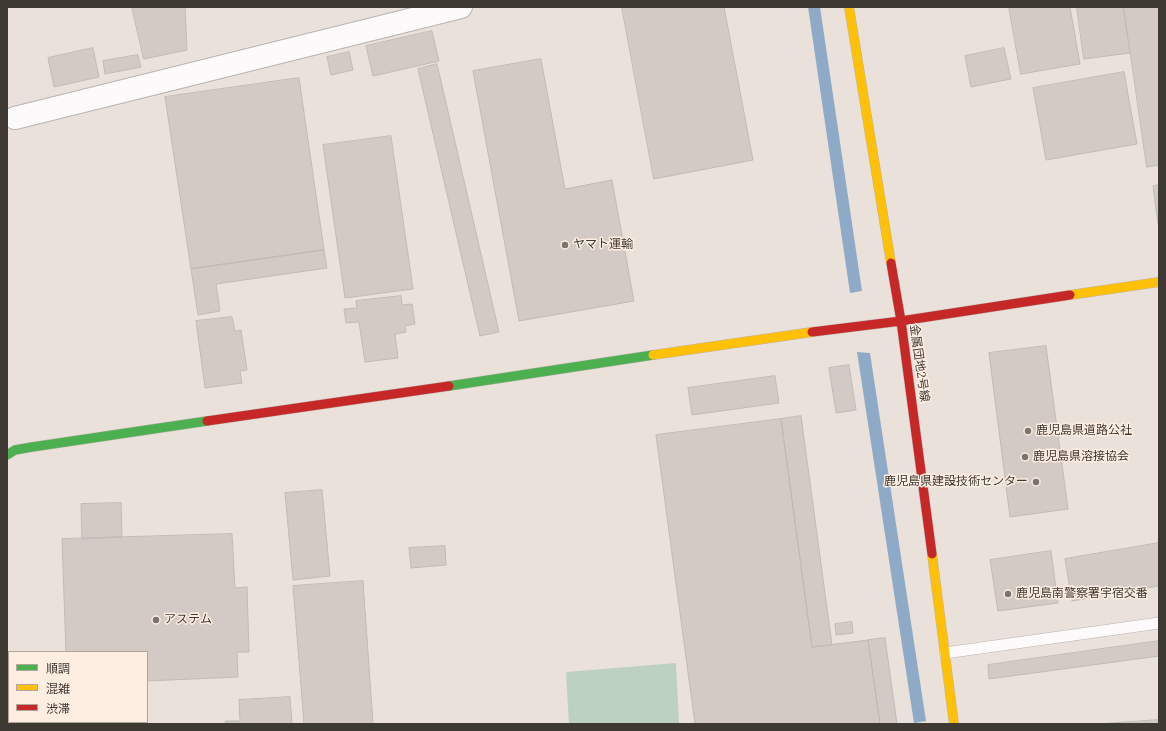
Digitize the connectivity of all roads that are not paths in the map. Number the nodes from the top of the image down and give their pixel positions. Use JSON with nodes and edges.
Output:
{"nodes":[{"id":1,"x":461,"y":7,"type":"edge"},
{"id":2,"x":849,"y":7,"type":"edge"},
{"id":3,"x":15,"y":118,"type":"dead end"},
{"id":4,"x":1159,"y":282,"type":"edge"},
{"id":5,"x":901,"y":321,"type":"junction"},
{"id":6,"x":7,"y":455,"type":"edge"},
{"id":7,"x":1159,"y":623,"type":"edge"},
{"id":8,"x":945,"y":653,"type":"junction"},
{"id":9,"x":954,"y":724,"type":"edge"}],
"edges":[{"from":1,"to":3,"type":"street"},
{"from":2,"to":5,"type":"street","name":"金属団地2号線"},
{"from":4,"to":5,"type":"street"},
{"from":5,"to":6,"type":"street"},
{"from":5,"to":8,"type":"street","name":"金属団地2号線"},
{"from":7,"to":8,"type":"lane"},
{"from":8,"to":9,"type":"street","name":"金属団地2号線"}]}
